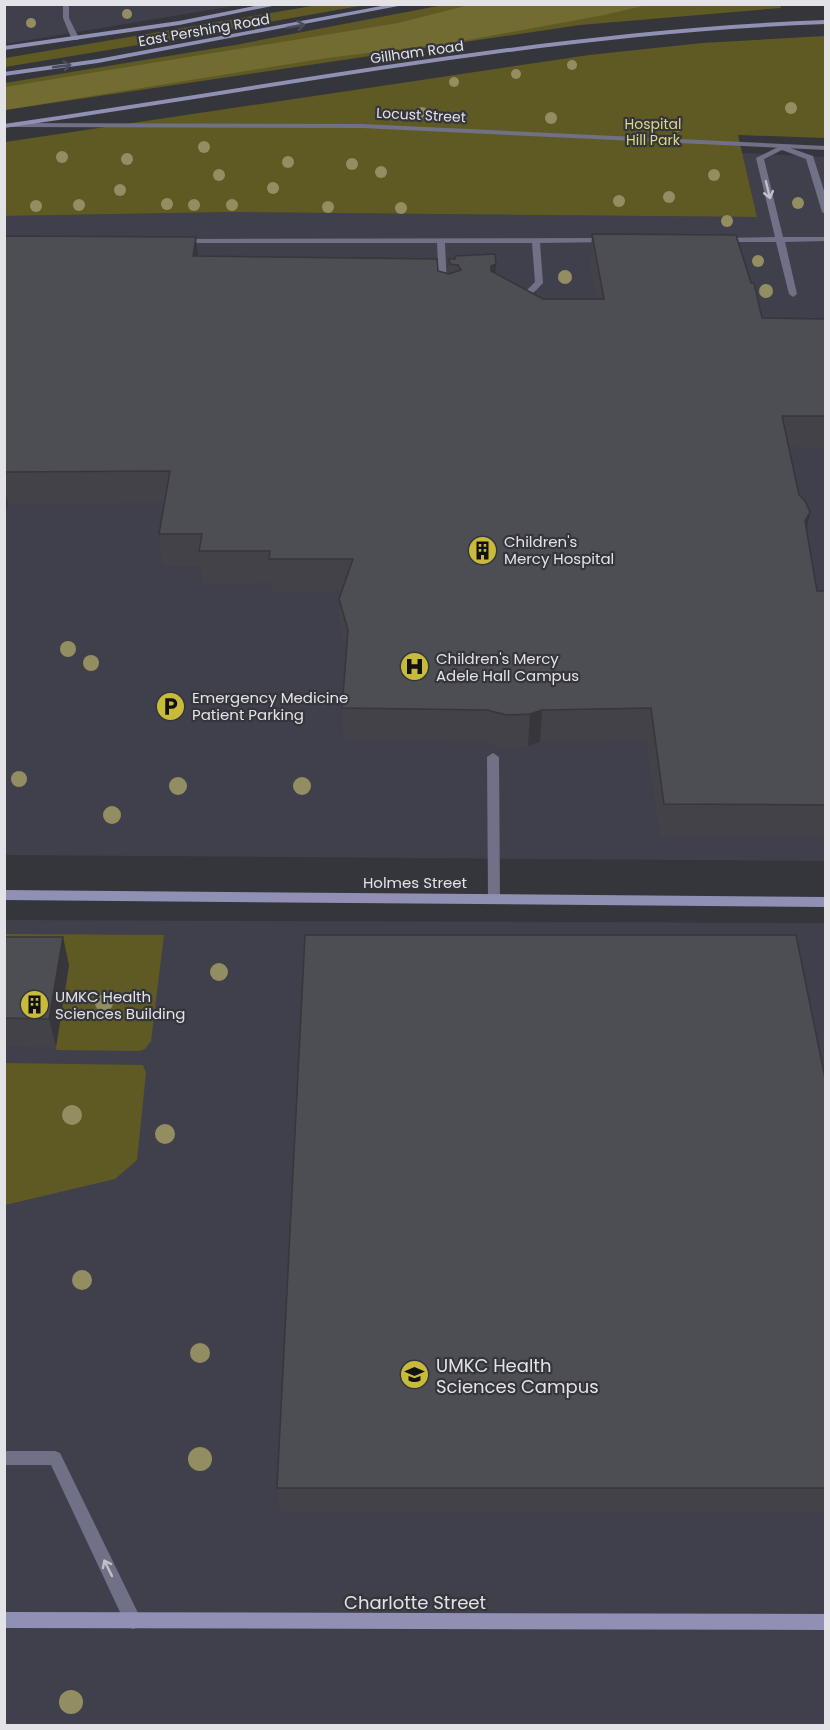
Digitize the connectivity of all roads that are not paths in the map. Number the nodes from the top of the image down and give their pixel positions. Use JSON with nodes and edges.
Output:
{"nodes":[{"id":1,"x":66,"y":4,"type":"edge"},
{"id":2,"x":279,"y":4,"type":"edge"},
{"id":3,"x":406,"y":4,"type":"edge"},
{"id":4,"x":825,"y":22,"type":"edge"},
{"id":5,"x":75,"y":38,"type":"junction"},
{"id":6,"x":4,"y":48,"type":"edge"},
{"id":7,"x":4,"y":74,"type":"edge"},
{"id":8,"x":14,"y":125,"type":"junction"},
{"id":9,"x":4,"y":126,"type":"edge"},
{"id":10,"x":782,"y":147,"type":"junction"},
{"id":11,"x":825,"y":148,"type":"edge"},
{"id":12,"x":825,"y":212,"type":"edge"},
{"id":13,"x":780,"y":239,"type":"junction"},
{"id":14,"x":825,"y":239,"type":"edge"},
{"id":15,"x":441,"y":240,"type":"junction"},
{"id":16,"x":536,"y":240,"type":"junction"},
{"id":17,"x":617,"y":240,"type":"edge"},
{"id":18,"x":710,"y":240,"type":"edge"},
{"id":19,"x":170,"y":241,"type":"edge"},
{"id":20,"x":793,"y":294,"type":"dead end"},
{"id":21,"x":506,"y":298,"type":"edge"},
{"id":22,"x":443,"y":300,"type":"edge"},
{"id":23,"x":493,"y":757,"type":"dead end"},
{"id":24,"x":4,"y":895,"type":"edge"},
{"id":25,"x":494,"y":899,"type":"junction"},
{"id":26,"x":825,"y":902,"type":"edge"},
{"id":27,"x":4,"y":1458,"type":"edge"},
{"id":28,"x":4,"y":1620,"type":"edge"},
{"id":29,"x":133,"y":1621,"type":"junction"},
{"id":30,"x":825,"y":1622,"type":"edge"}],
"edges":[{"from":1,"to":5,"type":"street"},
{"from":2,"to":5,"type":"main road","name":"East Pershing Road"},
{"from":7,"to":3,"type":"main road","name":"East Pershing Road","one_way":true},
{"from":4,"to":8,"type":"main road","name":"Gillham Road"},
{"from":5,"to":6,"type":"main road","name":"East Pershing Road"},
{"from":8,"to":9,"type":"main road","name":"Gillham Road"},
{"from":8,"to":10,"type":"street","name":"Locust Street"},
{"from":10,"to":11,"type":"street","name":"Locust Street"},
{"from":10,"to":12,"type":"street"},
{"from":10,"to":13,"type":"street","one_way":true},
{"from":13,"to":14,"type":"street"},
{"from":13,"to":18,"type":"street"},
{"from":13,"to":20,"type":"street"},
{"from":15,"to":16,"type":"street"},
{"from":15,"to":19,"type":"street"},
{"from":15,"to":22,"type":"street"},
{"from":16,"to":17,"type":"street"},
{"from":16,"to":21,"type":"street"},
{"from":23,"to":25,"type":"street"},
{"from":24,"to":25,"type":"main road","name":"Holmes Street"},
{"from":25,"to":26,"type":"main road","name":"Holmes Street"},
{"from":29,"to":27,"type":"street","one_way":true},
{"from":28,"to":29,"type":"main road","name":"Charlotte Street"},
{"from":29,"to":30,"type":"main road","name":"Charlotte Street"}]}
